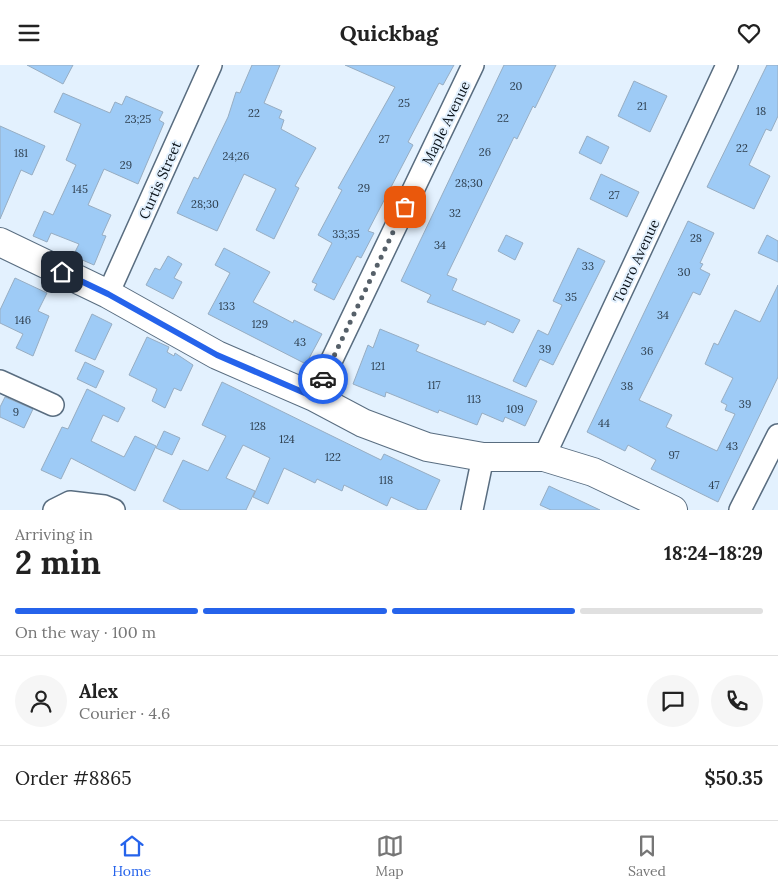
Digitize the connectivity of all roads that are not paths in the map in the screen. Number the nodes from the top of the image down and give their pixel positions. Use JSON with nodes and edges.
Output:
{"nodes":[{"id":1,"x":211,"y":65,"type":"edge"},
{"id":2,"x":473,"y":65,"type":"edge"},
{"id":3,"x":728,"y":65,"type":"edge"},
{"id":4,"x":0,"y":242,"type":"edge"},
{"id":5,"x":108,"y":294,"type":"junction"},
{"id":6,"x":0,"y":381,"type":"edge"},
{"id":7,"x":314,"y":397,"type":"junction"},
{"id":8,"x":53,"y":405,"type":"dead end"},
{"id":9,"x":778,"y":435,"type":"edge"},
{"id":10,"x":483,"y":457,"type":"junction"},
{"id":11,"x":544,"y":457,"type":"junction"},
{"id":12,"x":656,"y":506,"type":"edge"},
{"id":13,"x":54,"y":510,"type":"edge"},
{"id":14,"x":114,"y":510,"type":"edge"},
{"id":15,"x":472,"y":510,"type":"edge"},
{"id":16,"x":740,"y":510,"type":"edge"}],
"edges":[{"from":1,"to":5,"type":"street","name":"Curtis Street"},
{"from":2,"to":7,"type":"street","name":"Maple Avenue"},
{"from":3,"to":11,"type":"street","name":"Touro Avenue"},
{"from":4,"to":5,"type":"street"},
{"from":5,"to":7,"type":"street"},
{"from":6,"to":8,"type":"street"},
{"from":7,"to":10,"type":"street"},
{"from":9,"to":16,"type":"street"},
{"from":10,"to":11,"type":"street"},
{"from":10,"to":15,"type":"street"},
{"from":11,"to":12,"type":"street"},
{"from":13,"to":14,"type":"street"}]}
